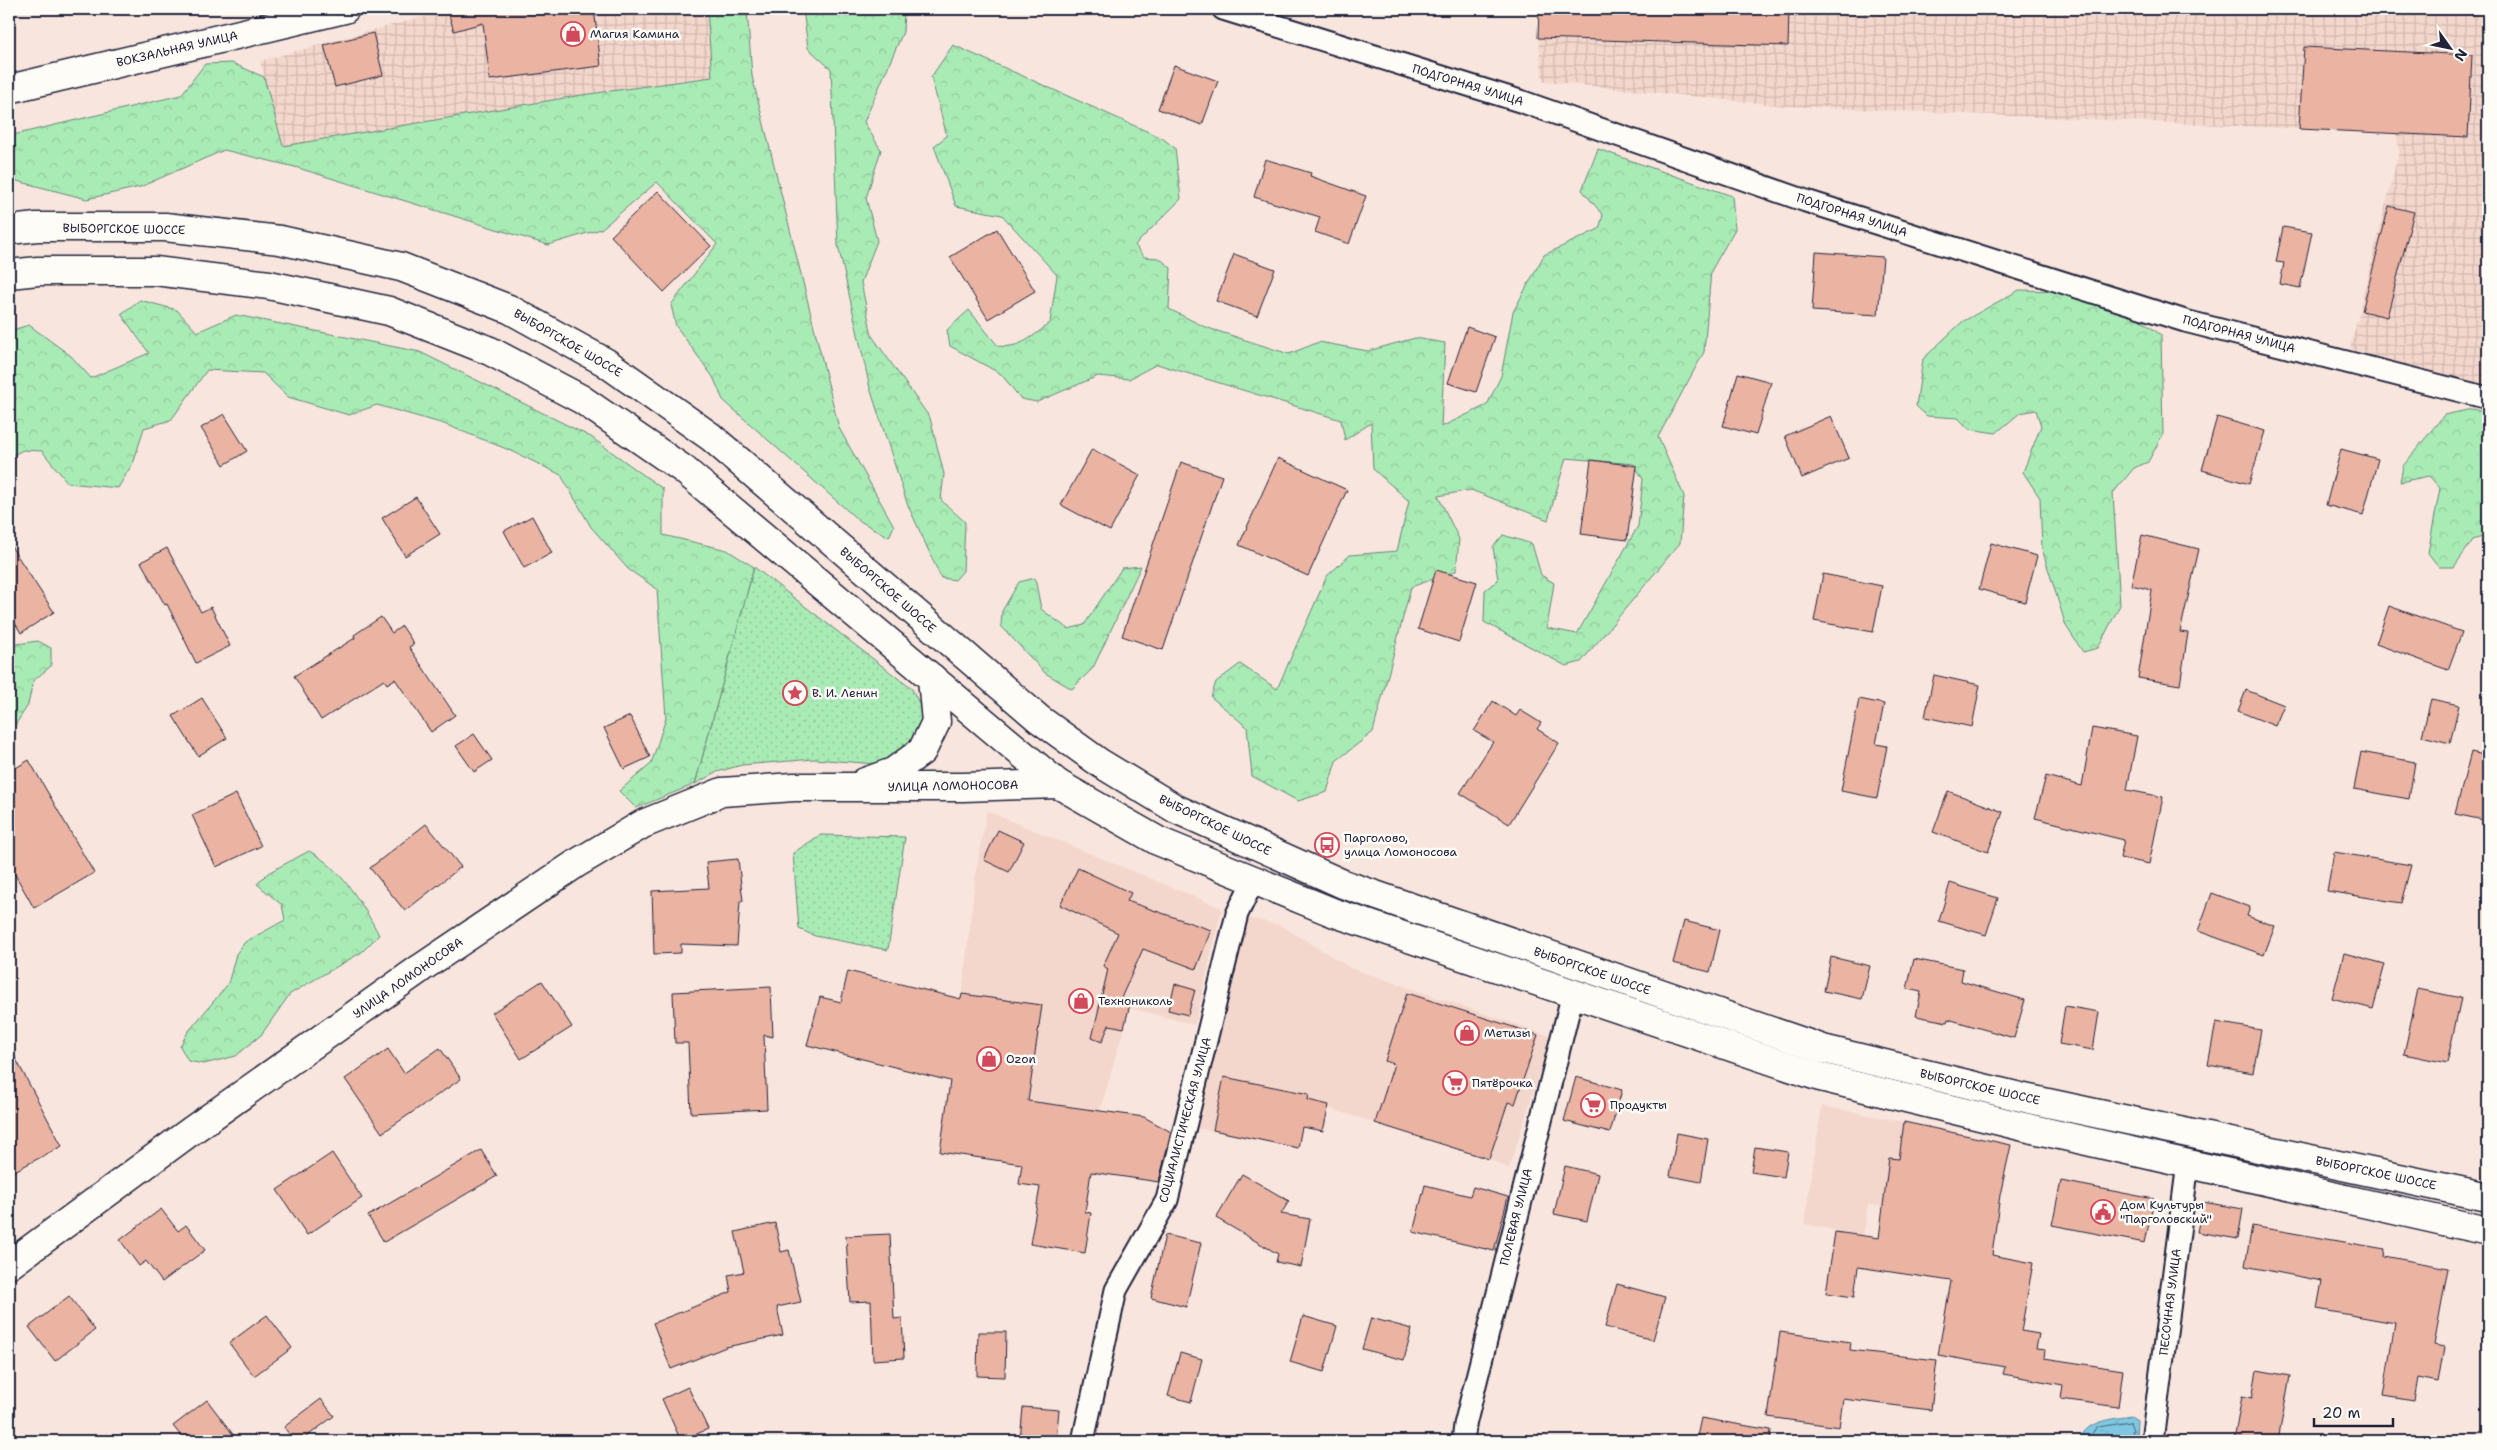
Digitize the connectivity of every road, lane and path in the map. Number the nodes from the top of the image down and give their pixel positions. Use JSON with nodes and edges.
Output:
{"nodes":[{"id":1,"x":344,"y":9,"type":"edge"},
{"id":2,"x":1223,"y":9,"type":"edge"},
{"id":3,"x":9,"y":89,"type":"edge"},
{"id":4,"x":9,"y":230,"type":"edge"},
{"id":5,"x":9,"y":274,"type":"edge"},
{"id":6,"x":2488,"y":398,"type":"edge"},
{"id":7,"x":932,"y":678,"type":"junction"},
{"id":8,"x":1058,"y":784,"type":"junction"},
{"id":9,"x":847,"y":788,"type":"junction"},
{"id":10,"x":1253,"y":881,"type":"junction"},
{"id":11,"x":1573,"y":993,"type":"junction"},
{"id":12,"x":2188,"y":1164,"type":"junction"},
{"id":13,"x":2488,"y":1197,"type":"edge"},
{"id":14,"x":2488,"y":1231,"type":"edge"},
{"id":15,"x":9,"y":1265,"type":"edge"},
{"id":16,"x":1083,"y":1441,"type":"edge"},
{"id":17,"x":1463,"y":1441,"type":"edge"},
{"id":18,"x":2152,"y":1441,"type":"edge"}],
"edges":[{"from":1,"to":3,"type":"main road","name":"ВОКЗАЛЬНАЯ УЛИЦА"},
{"from":2,"to":6,"type":"street","name":"ПОДГОРНАЯ УЛИЦА"},
{"from":4,"to":13,"type":"main road","name":"ВЫБОРГСКОЕ ШОССЕ"},
{"from":5,"to":7,"type":"main road"},
{"from":7,"to":8,"type":"main road"},
{"from":7,"to":9,"type":"main road","name":"УЛИЦА ЛОМОНОСОВА"},
{"from":8,"to":9,"type":"main road","name":"УЛИЦА ЛОМОНОСОВА"},
{"from":8,"to":10,"type":"main road"},
{"from":9,"to":15,"type":"main road","name":"УЛИЦА ЛОМОНОСОВА"},
{"from":10,"to":11,"type":"main road"},
{"from":10,"to":16,"type":"street","name":"СОЦИАЛИСТИЧЕСКАЯ УЛИЦА"},
{"from":11,"to":12,"type":"main road"},
{"from":11,"to":17,"type":"street","name":"ПОЛЕВАЯ УЛИЦА"},
{"from":12,"to":14,"type":"main road"},
{"from":12,"to":18,"type":"street","name":"ПЕСОЧНАЯ УЛИЦА"}]}
